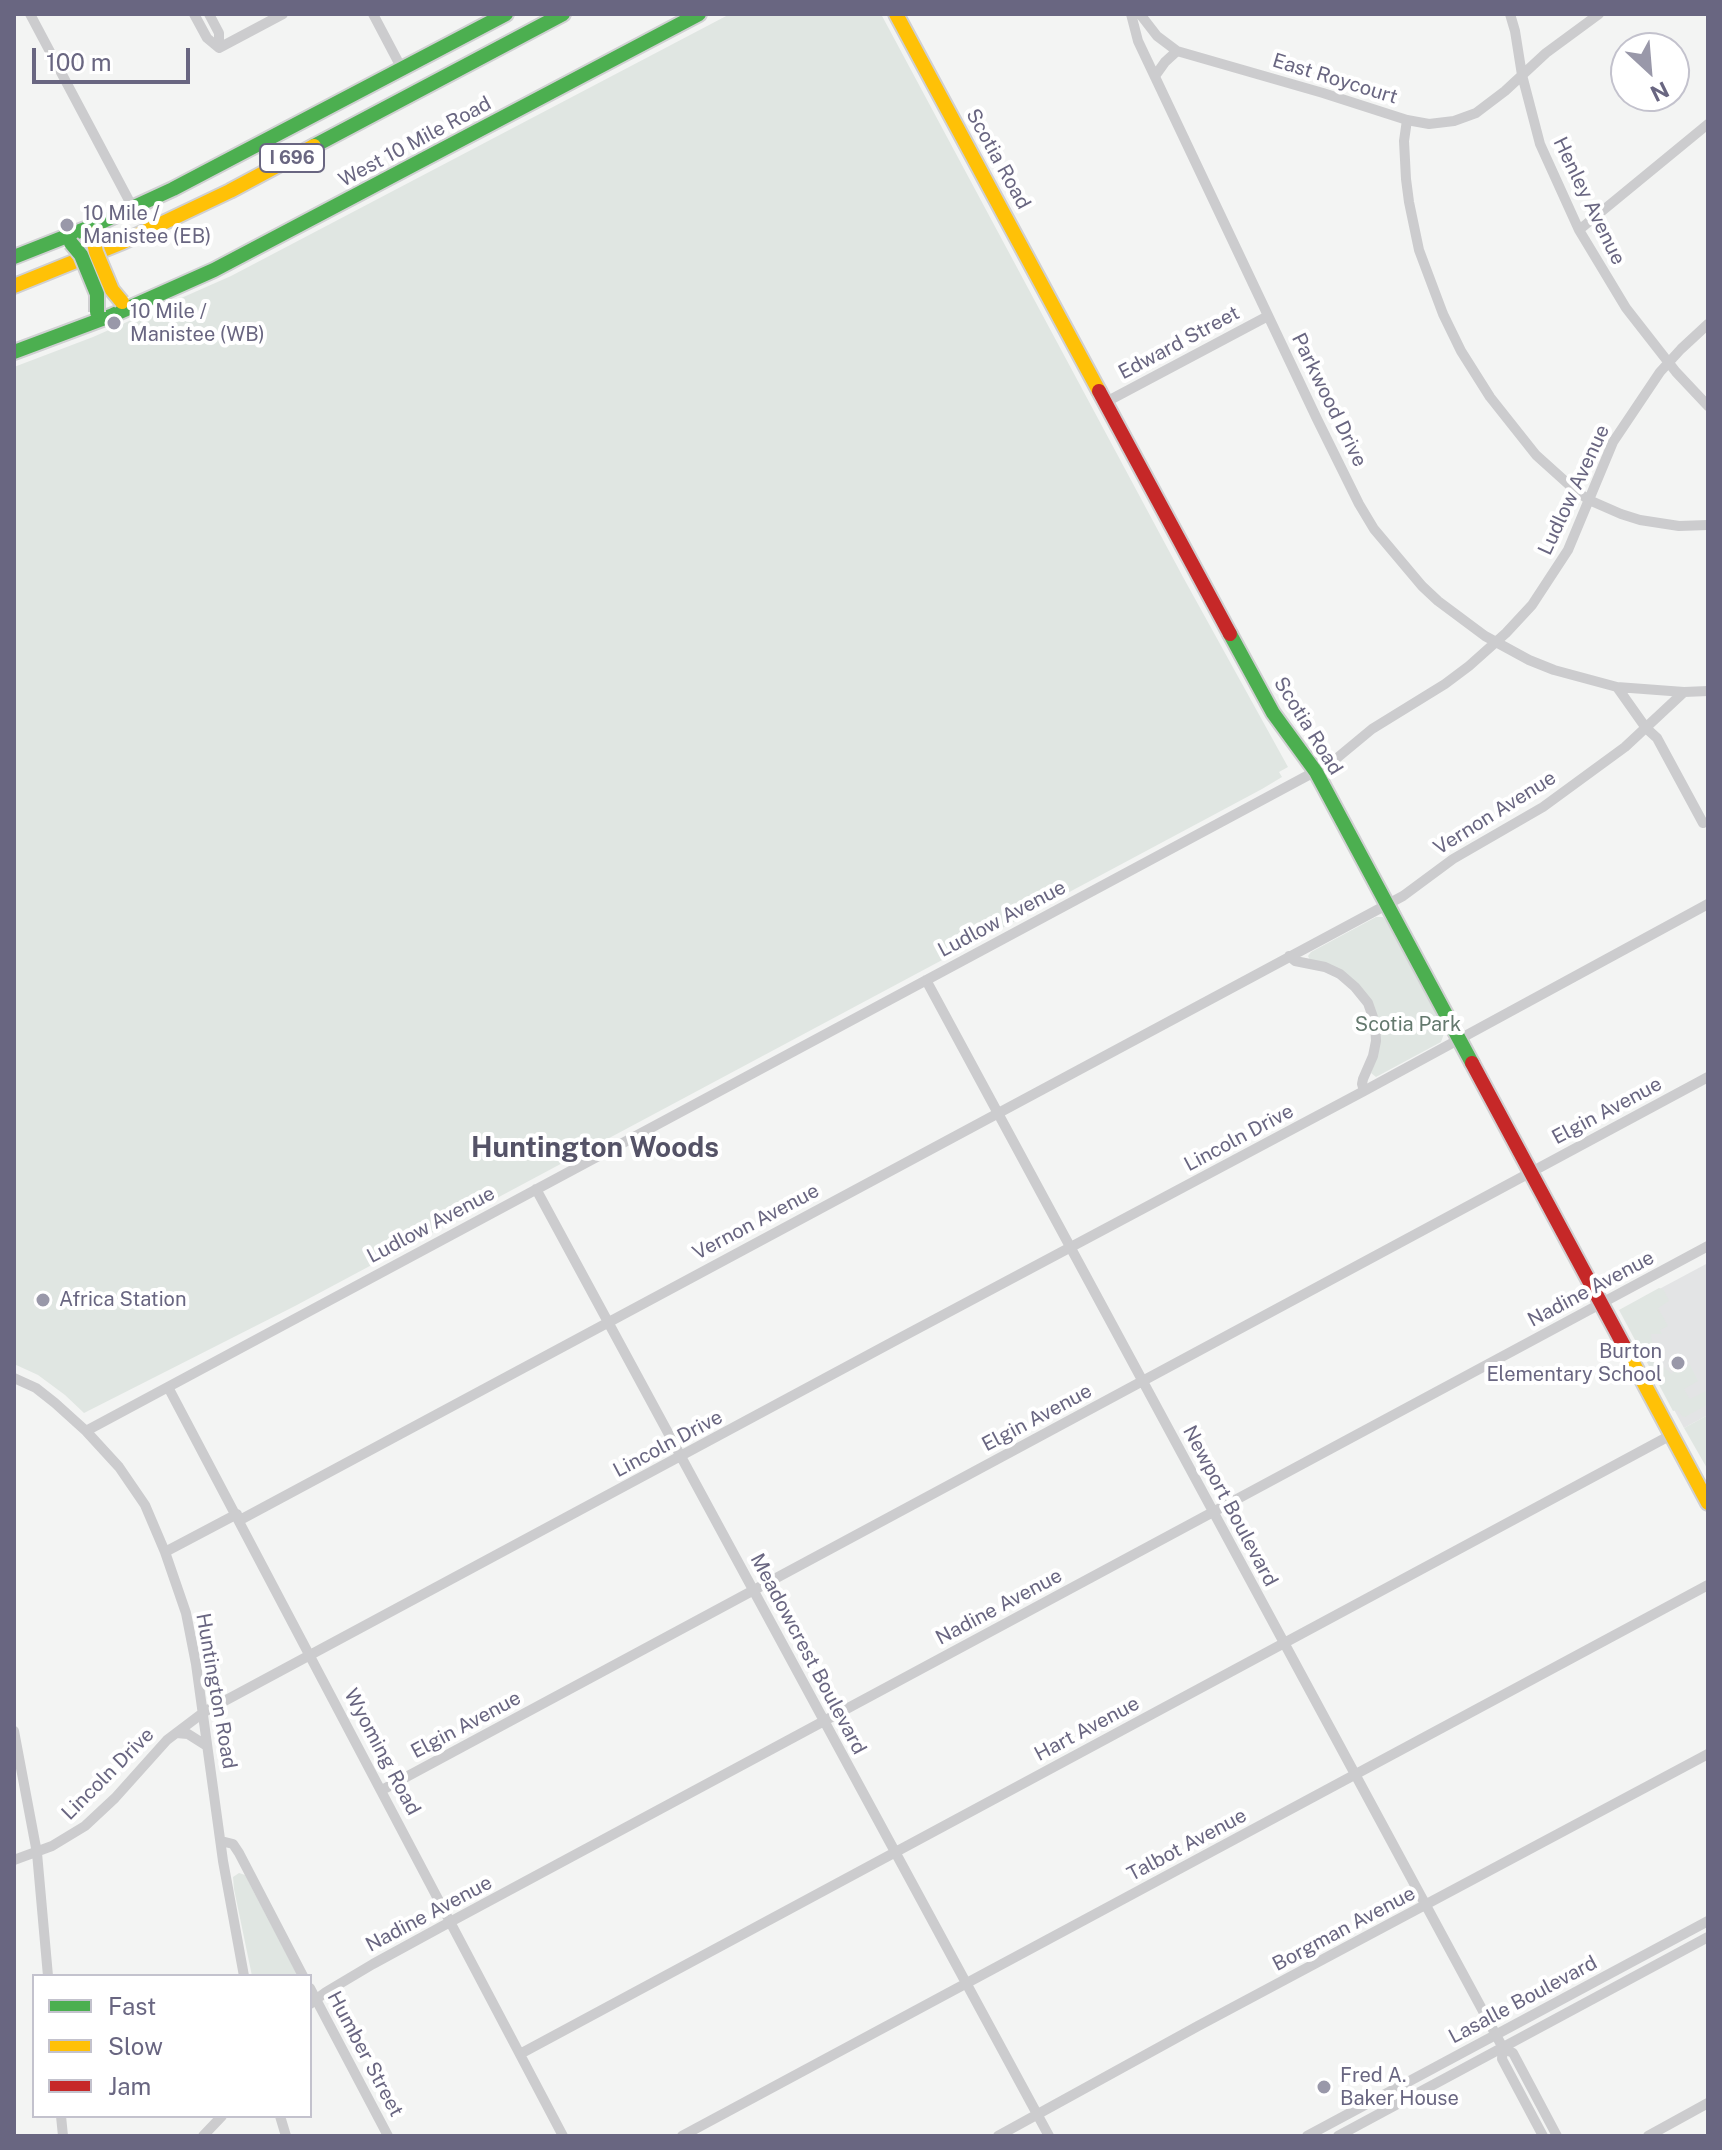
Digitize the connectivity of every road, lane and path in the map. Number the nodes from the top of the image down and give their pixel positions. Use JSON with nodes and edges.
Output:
{"nodes":[{"id":1,"x":30,"y":14,"type":"edge"},
{"id":2,"x":194,"y":14,"type":"edge"},
{"id":3,"x":209,"y":14,"type":"edge"},
{"id":4,"x":283,"y":14,"type":"edge"},
{"id":5,"x":373,"y":14,"type":"edge"},
{"id":6,"x":506,"y":14,"type":"edge"},
{"id":7,"x":563,"y":14,"type":"edge"},
{"id":8,"x":699,"y":14,"type":"edge"},
{"id":9,"x":896,"y":14,"type":"edge"},
{"id":10,"x":1131,"y":14,"type":"edge"},
{"id":11,"x":1140,"y":14,"type":"edge"},
{"id":12,"x":1510,"y":14,"type":"edge"},
{"id":13,"x":1599,"y":14,"type":"edge"},
{"id":14,"x":219,"y":48,"type":"junction"},
{"id":15,"x":1177,"y":51,"type":"junction"},
{"id":16,"x":402,"y":69,"type":"junction"},
{"id":17,"x":1522,"y":75,"type":"junction"},
{"id":18,"x":1155,"y":76,"type":"junction"},
{"id":19,"x":1407,"y":120,"type":"junction"},
{"id":20,"x":1708,"y":124,"type":"edge"},
{"id":21,"x":133,"y":208,"type":"junction"},
{"id":22,"x":101,"y":226,"type":"junction"},
{"id":23,"x":1579,"y":230,"type":"junction"},
{"id":24,"x":64,"y":242,"type":"junction"},
{"id":25,"x":14,"y":257,"type":"edge"},
{"id":26,"x":14,"y":286,"type":"edge"},
{"id":27,"x":127,"y":304,"type":"junction"},
{"id":28,"x":1268,"y":316,"type":"junction"},
{"id":29,"x":1708,"y":324,"type":"edge"},
{"id":30,"x":87,"y":326,"type":"junction"},
{"id":31,"x":14,"y":352,"type":"edge"},
{"id":32,"x":1668,"y":363,"type":"junction"},
{"id":33,"x":1106,"y":402,"type":"junction"},
{"id":34,"x":1708,"y":406,"type":"edge"},
{"id":35,"x":1589,"y":500,"type":"junction"},
{"id":36,"x":1708,"y":525,"type":"edge"},
{"id":37,"x":1496,"y":643,"type":"junction"},
{"id":38,"x":1617,"y":687,"type":"junction"},
{"id":39,"x":1708,"y":691,"type":"edge"},
{"id":40,"x":1684,"y":692,"type":"junction"},
{"id":41,"x":1646,"y":728,"type":"junction"},
{"id":42,"x":1316,"y":772,"type":"junction"},
{"id":43,"x":1703,"y":823,"type":"dead end"},
{"id":44,"x":1386,"y":904,"type":"junction"},
{"id":45,"x":1708,"y":904,"type":"edge"},
{"id":46,"x":1289,"y":956,"type":"junction"},
{"id":47,"x":926,"y":980,"type":"junction"},
{"id":48,"x":1458,"y":1040,"type":"junction"},
{"id":49,"x":1708,"y":1077,"type":"edge"},
{"id":50,"x":1364,"y":1091,"type":"junction"},
{"id":51,"x":997,"y":1113,"type":"junction"},
{"id":52,"x":1530,"y":1173,"type":"junction"},
{"id":53,"x":536,"y":1189,"type":"junction"},
{"id":54,"x":1708,"y":1246,"type":"edge"},
{"id":55,"x":1071,"y":1248,"type":"junction"},
{"id":56,"x":1601,"y":1304,"type":"junction"},
{"id":57,"x":608,"y":1322,"type":"junction"},
{"id":58,"x":14,"y":1378,"type":"edge"},
{"id":59,"x":1143,"y":1381,"type":"junction"},
{"id":60,"x":168,"y":1387,"type":"junction"},
{"id":61,"x":86,"y":1431,"type":"junction"},
{"id":62,"x":1671,"y":1435,"type":"junction"},
{"id":63,"x":681,"y":1457,"type":"junction"},
{"id":64,"x":1708,"y":1503,"type":"edge"},
{"id":65,"x":1214,"y":1513,"type":"junction"},
{"id":66,"x":238,"y":1517,"type":"junction"},
{"id":67,"x":165,"y":1552,"type":"junction"},
{"id":68,"x":1708,"y":1585,"type":"edge"},
{"id":69,"x":754,"y":1590,"type":"junction"},
{"id":70,"x":1284,"y":1644,"type":"junction"},
{"id":71,"x":310,"y":1656,"type":"junction"},
{"id":72,"x":204,"y":1712,"type":"junction"},
{"id":73,"x":824,"y":1721,"type":"junction"},
{"id":74,"x":14,"y":1731,"type":"edge"},
{"id":75,"x":176,"y":1733,"type":"junction"},
{"id":76,"x":207,"y":1746,"type":"junction"},
{"id":77,"x":1708,"y":1754,"type":"edge"},
{"id":78,"x":1355,"y":1774,"type":"junction"},
{"id":79,"x":382,"y":1790,"type":"junction"},
{"id":80,"x":221,"y":1841,"type":"junction"},
{"id":81,"x":37,"y":1853,"type":"junction"},
{"id":82,"x":895,"y":1853,"type":"junction"},
{"id":83,"x":14,"y":1860,"type":"edge"},
{"id":84,"x":246,"y":1867,"type":"junction"},
{"id":85,"x":225,"y":1871,"type":"junction"},
{"id":86,"x":1427,"y":1905,"type":"junction"},
{"id":87,"x":1708,"y":1921,"type":"edge"},
{"id":88,"x":450,"y":1922,"type":"junction"},
{"id":89,"x":1708,"y":1937,"type":"edge"},
{"id":90,"x":1629,"y":1963,"type":"junction"},
{"id":91,"x":48,"y":1974,"type":"edge"},
{"id":92,"x":244,"y":1974,"type":"edge"},
{"id":93,"x":302,"y":1974,"type":"edge"},
{"id":94,"x":1636,"y":1976,"type":"junction"},
{"id":95,"x":966,"y":1984,"type":"junction"},
{"id":96,"x":313,"y":2002,"type":"edge"},
{"id":97,"x":1496,"y":2035,"type":"junction"},
{"id":98,"x":1503,"y":2048,"type":"junction"},
{"id":99,"x":520,"y":2054,"type":"junction"},
{"id":100,"x":1708,"y":2103,"type":"edge"},
{"id":101,"x":1037,"y":2115,"type":"junction"},
{"id":102,"x":220,"y":2118,"type":"edge"},
{"id":103,"x":203,"y":2136,"type":"edge"},
{"id":104,"x":388,"y":2136,"type":"edge"},
{"id":105,"x":563,"y":2136,"type":"edge"},
{"id":106,"x":682,"y":2136,"type":"edge"},
{"id":107,"x":998,"y":2136,"type":"edge"},
{"id":108,"x":1049,"y":2136,"type":"edge"},
{"id":109,"x":1307,"y":2136,"type":"edge"},
{"id":110,"x":1338,"y":2136,"type":"edge"},
{"id":111,"x":1543,"y":2136,"type":"edge"},
{"id":112,"x":1557,"y":2136,"type":"edge"},
{"id":113,"x":1648,"y":2136,"type":"edge"}],
"edges":[{"from":1,"to":21,"type":"street"},
{"from":2,"to":14,"type":"street"},
{"from":3,"to":14,"type":"street"},
{"from":4,"to":14,"type":"street"},
{"from":5,"to":16,"type":"street"},
{"from":6,"to":16,"type":"main road"},
{"from":7,"to":26,"type":"main road","number":"I 696"},
{"from":8,"to":27,"type":"main road","name":"West 10 Mile Road"},
{"from":9,"to":33,"type":"main road","name":"Scotia Road"},
{"from":10,"to":18,"type":"street","name":"Parkwood Drive"},
{"from":11,"to":15,"type":"street","name":"East Roycourt"},
{"from":12,"to":17,"type":"street","name":"Henley Avenue"},
{"from":13,"to":17,"type":"street","name":"East Roycourt"},
{"from":15,"to":18,"type":"street"},
{"from":15,"to":19,"type":"street","name":"East Roycourt"},
{"from":16,"to":21,"type":"main road"},
{"from":17,"to":19,"type":"street","name":"East Roycourt"},
{"from":17,"to":23,"type":"street","name":"Henley Avenue"},
{"from":18,"to":28,"type":"street","name":"Parkwood Drive"},
{"from":19,"to":35,"type":"street"},
{"from":20,"to":23,"type":"street"},
{"from":21,"to":22,"type":"main road"},
{"from":22,"to":24,"type":"main road"},
{"from":22,"to":27,"type":"main road","bridge":true},
{"from":23,"to":32,"type":"street","name":"Henley Avenue"},
{"from":24,"to":25,"type":"main road"},
{"from":24,"to":30,"type":"main road","bridge":true},
{"from":27,"to":30,"type":"main road","name":"West 10 Mile Road"},
{"from":28,"to":33,"type":"street","name":"Edward Street"},
{"from":28,"to":37,"type":"street","name":"Parkwood Drive"},
{"from":29,"to":32,"type":"street","name":"Ludlow Avenue"},
{"from":30,"to":31,"type":"main road","name":"West 10 Mile Road"},
{"from":32,"to":34,"type":"street","name":"Henley Avenue"},
{"from":32,"to":35,"type":"street","name":"Ludlow Avenue"},
{"from":33,"to":42,"type":"main road","name":"Scotia Road"},
{"from":35,"to":36,"type":"street"},
{"from":35,"to":37,"type":"street","name":"Ludlow Avenue"},
{"from":37,"to":38,"type":"street","name":"Parkwood Drive"},
{"from":37,"to":42,"type":"street","name":"Ludlow Avenue"},
{"from":38,"to":40,"type":"street","name":"Parkwood Drive"},
{"from":38,"to":41,"type":"street"},
{"from":39,"to":40,"type":"street"},
{"from":40,"to":41,"type":"street","name":"Vernon Avenue"},
{"from":41,"to":43,"type":"street"},
{"from":41,"to":44,"type":"street","name":"Vernon Avenue"},
{"from":42,"to":44,"type":"main road","name":"Scotia Road"},
{"from":42,"to":47,"type":"street","name":"Ludlow Avenue"},
{"from":44,"to":46,"type":"street","name":"Vernon Avenue"},
{"from":44,"to":48,"type":"main road","name":"Scotia Road"},
{"from":45,"to":48,"type":"street","name":"Lincoln Drive"},
{"from":46,"to":50,"type":"street"},
{"from":46,"to":51,"type":"street","name":"Vernon Avenue"},
{"from":47,"to":51,"type":"street","name":"Newport Boulevard"},
{"from":47,"to":53,"type":"street","name":"Ludlow Avenue"},
{"from":48,"to":50,"type":"street","name":"Lincoln Drive"},
{"from":48,"to":52,"type":"main road","name":"Scotia Road"},
{"from":49,"to":52,"type":"street","name":"Elgin Avenue"},
{"from":50,"to":55,"type":"street","name":"Lincoln Drive"},
{"from":51,"to":55,"type":"street","name":"Newport Boulevard"},
{"from":51,"to":57,"type":"street","name":"Vernon Avenue"},
{"from":52,"to":56,"type":"main road","name":"Scotia Road"},
{"from":52,"to":59,"type":"street","name":"Elgin Avenue"},
{"from":53,"to":57,"type":"street","name":"Meadowcrest Boulevard"},
{"from":53,"to":60,"type":"street","name":"Ludlow Avenue"},
{"from":54,"to":56,"type":"street","name":"Nadine Avenue"},
{"from":55,"to":59,"type":"street","name":"Newport Boulevard"},
{"from":55,"to":63,"type":"street","name":"Lincoln Drive"},
{"from":56,"to":62,"type":"main road","name":"Scotia Road"},
{"from":56,"to":65,"type":"street","name":"Nadine Avenue"},
{"from":57,"to":63,"type":"street","name":"Meadowcrest Boulevard"},
{"from":57,"to":66,"type":"street","name":"Vernon Avenue"},
{"from":58,"to":61,"type":"street","name":"Huntington Road"},
{"from":59,"to":65,"type":"street","name":"Newport Boulevard"},
{"from":59,"to":69,"type":"street","name":"Elgin Avenue"},
{"from":60,"to":61,"type":"street","name":"Ludlow Avenue"},
{"from":60,"to":66,"type":"street","name":"Wyoming Road"},
{"from":61,"to":67,"type":"street","name":"Huntington Road"},
{"from":62,"to":64,"type":"main road","name":"Scotia Road"},
{"from":62,"to":70,"type":"street","name":"Hart Avenue"},
{"from":63,"to":69,"type":"street","name":"Meadowcrest Boulevard"},
{"from":63,"to":71,"type":"street","name":"Lincoln Drive"},
{"from":65,"to":70,"type":"street","name":"Newport Boulevard"},
{"from":65,"to":73,"type":"street","name":"Nadine Avenue"},
{"from":66,"to":67,"type":"street","name":"Vernon Avenue"},
{"from":66,"to":71,"type":"street","name":"Wyoming Road"},
{"from":67,"to":72,"type":"street","name":"Huntington Road"},
{"from":68,"to":78,"type":"street","name":"Talbot Avenue"},
{"from":69,"to":73,"type":"street","name":"Meadowcrest Boulevard"},
{"from":69,"to":79,"type":"street","name":"Elgin Avenue"},
{"from":70,"to":78,"type":"street","name":"Newport Boulevard"},
{"from":70,"to":82,"type":"street","name":"Hart Avenue"},
{"from":71,"to":72,"type":"street","name":"Lincoln Drive"},
{"from":71,"to":79,"type":"street","name":"Wyoming Road"},
{"from":72,"to":75,"type":"street","name":"Lincoln Drive"},
{"from":72,"to":76,"type":"street","name":"Huntington Road"},
{"from":73,"to":82,"type":"street","name":"Meadowcrest Boulevard"},
{"from":73,"to":88,"type":"street","name":"Nadine Avenue"},
{"from":74,"to":81,"type":"street"},
{"from":75,"to":76,"type":"street"},
{"from":75,"to":81,"type":"street","name":"Lincoln Drive"},
{"from":76,"to":80,"type":"street","name":"Huntington Road"},
{"from":77,"to":86,"type":"street","name":"Borgman Avenue"},
{"from":78,"to":86,"type":"street","name":"Newport Boulevard"},
{"from":78,"to":95,"type":"street","name":"Talbot Avenue"},
{"from":79,"to":88,"type":"street","name":"Wyoming Road"},
{"from":80,"to":84,"type":"street","name":"Humber Street"},
{"from":80,"to":85,"type":"street","name":"Huntington Road"},
{"from":81,"to":83,"type":"street","name":"Lincoln Drive"},
{"from":81,"to":91,"type":"street"},
{"from":82,"to":95,"type":"street","name":"Meadowcrest Boulevard"},
{"from":82,"to":99,"type":"street","name":"Hart Avenue"},
{"from":84,"to":85,"type":"street"},
{"from":84,"to":93,"type":"street","name":"Humber Street"},
{"from":85,"to":92,"type":"street","name":"Huntington Road"},
{"from":86,"to":97,"type":"street","name":"Newport Boulevard"},
{"from":86,"to":101,"type":"street","name":"Borgman Avenue"},
{"from":87,"to":90,"type":"street","name":"Lasalle Boulevard"},
{"from":88,"to":96,"type":"street","name":"Nadine Avenue"},
{"from":88,"to":99,"type":"street","name":"Wyoming Road"},
{"from":89,"to":94,"type":"street","name":"Lasalle Boulevard"},
{"from":90,"to":94,"type":"street","name":"Lasalle Boulevard"},
{"from":90,"to":97,"type":"street","name":"Lasalle Boulevard"},
{"from":94,"to":98,"type":"street","name":"Lasalle Boulevard"},
{"from":95,"to":101,"type":"street","name":"Meadowcrest Boulevard"},
{"from":95,"to":106,"type":"street","name":"Talbot Avenue"},
{"from":96,"to":104,"type":"street","name":"Humber Street"},
{"from":97,"to":98,"type":"street","name":"Newport Boulevard"},
{"from":97,"to":109,"type":"street","name":"Lasalle Boulevard"},
{"from":98,"to":110,"type":"street","name":"Lasalle Boulevard"},
{"from":98,"to":111,"type":"street","name":"Newport Boulevard"},
{"from":98,"to":112,"type":"street","name":"Newport Boulevard"},
{"from":99,"to":105,"type":"street","name":"Wyoming Road"},
{"from":100,"to":113,"type":"street"},
{"from":101,"to":107,"type":"street","name":"Borgman Avenue"},
{"from":101,"to":108,"type":"street","name":"Meadowcrest Boulevard"},
{"from":102,"to":103,"type":"street"}]}
